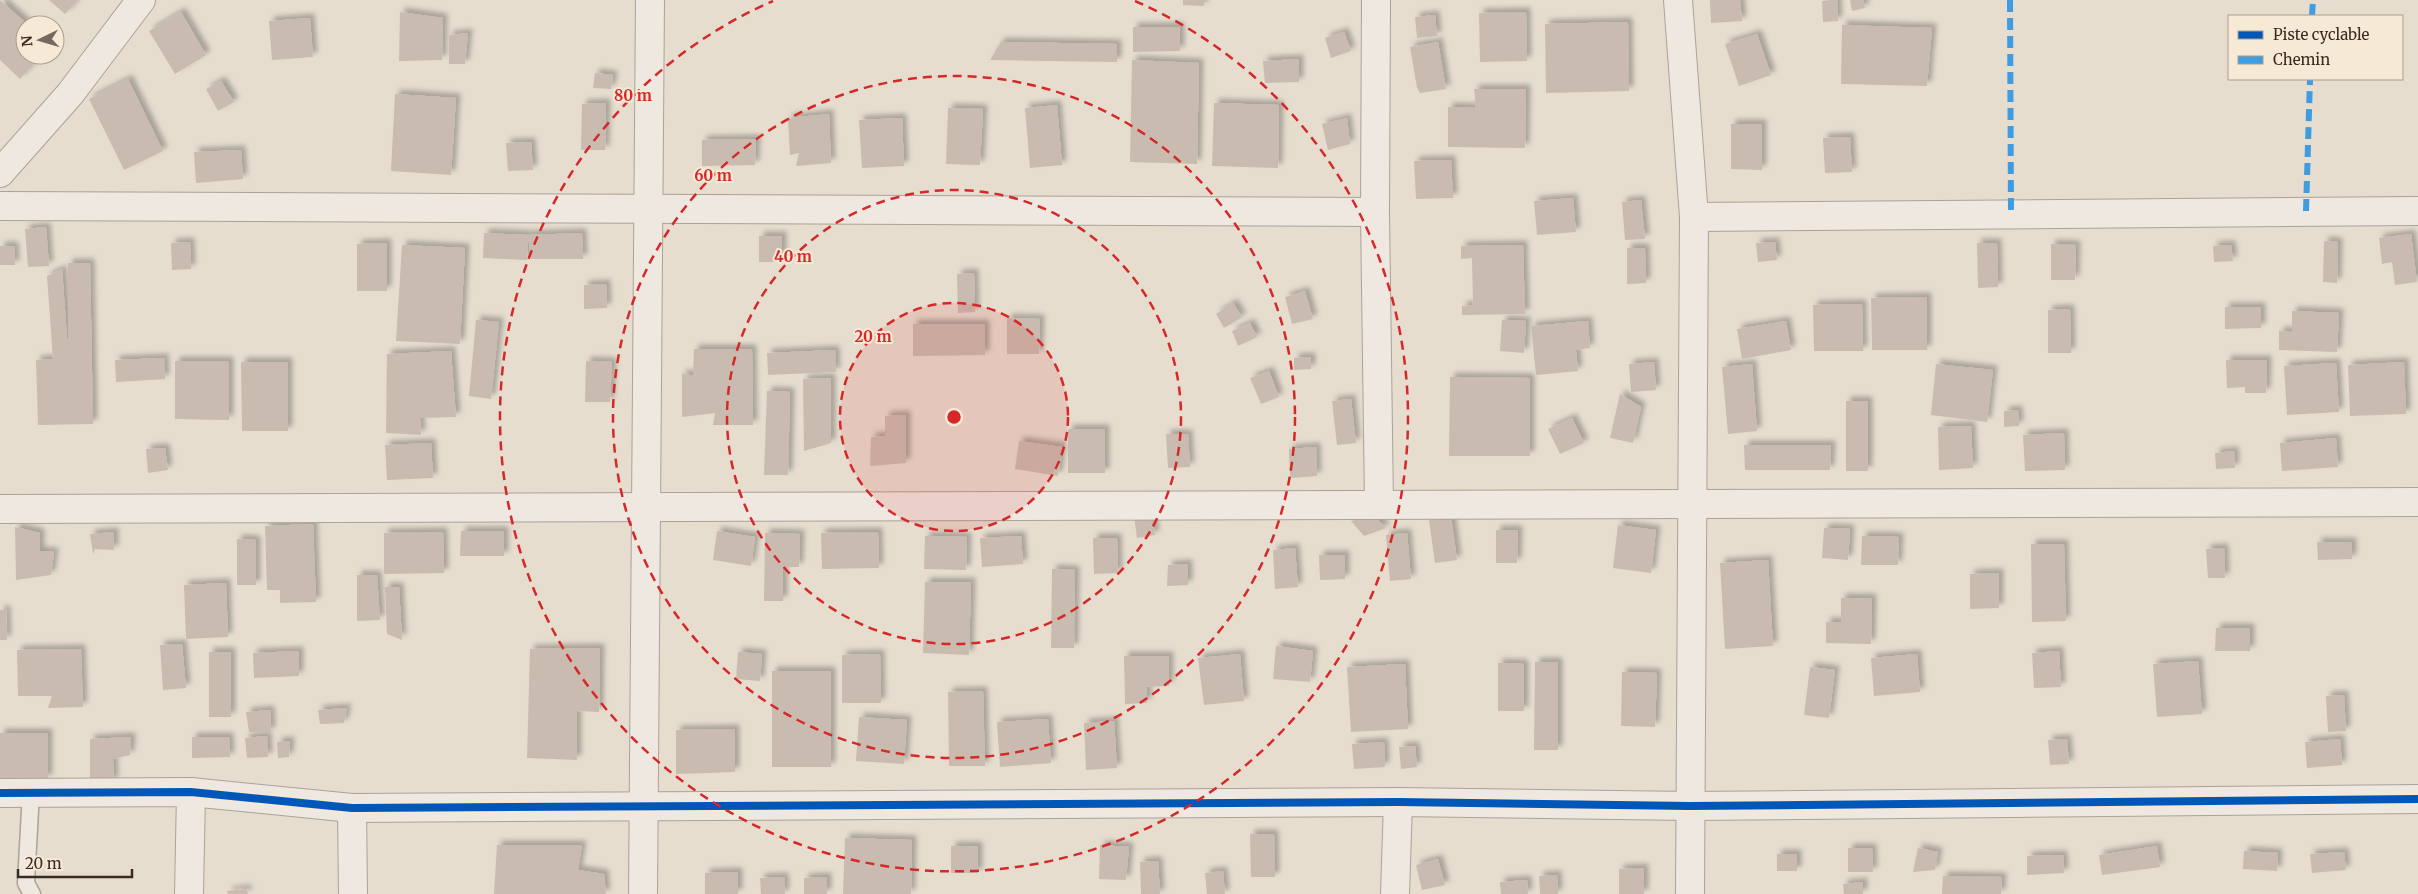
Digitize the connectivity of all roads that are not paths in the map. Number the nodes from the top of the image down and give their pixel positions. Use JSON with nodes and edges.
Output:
{"nodes":[{"id":1,"x":141,"y":0,"type":"edge"},
{"id":2,"x":650,"y":0,"type":"edge"},
{"id":3,"x":1376,"y":0,"type":"edge"},
{"id":4,"x":1678,"y":0,"type":"edge"},
{"id":5,"x":0,"y":173,"type":"edge"},
{"id":6,"x":0,"y":206,"type":"edge"},
{"id":7,"x":648,"y":208,"type":"junction"},
{"id":8,"x":2418,"y":210,"type":"edge"},
{"id":9,"x":1375,"y":212,"type":"junction"},
{"id":10,"x":1694,"y":217,"type":"junction"},
{"id":11,"x":2418,"y":502,"type":"edge"},
{"id":12,"x":1693,"y":504,"type":"junction"},
{"id":13,"x":1379,"y":505,"type":"junction"},
{"id":14,"x":646,"y":507,"type":"junction"},
{"id":15,"x":0,"y":509,"type":"edge"},
{"id":16,"x":31,"y":792,"type":"junction"},
{"id":17,"x":192,"y":792,"type":"junction"},
{"id":18,"x":0,"y":793,"type":"edge"},
{"id":19,"x":2418,"y":799,"type":"edge"},
{"id":20,"x":1398,"y":802,"type":"junction"},
{"id":21,"x":644,"y":806,"type":"junction"},
{"id":22,"x":1689,"y":806,"type":"junction"},
{"id":23,"x":352,"y":808,"type":"junction"},
{"id":24,"x":32,"y":894,"type":"edge"},
{"id":25,"x":189,"y":894,"type":"edge"},
{"id":26,"x":352,"y":894,"type":"edge"},
{"id":27,"x":643,"y":894,"type":"edge"},
{"id":28,"x":1394,"y":894,"type":"edge"},
{"id":29,"x":1690,"y":894,"type":"edge"}],
"edges":[{"from":1,"to":5,"type":"street"},
{"from":2,"to":7,"type":"street"},
{"from":3,"to":9,"type":"street"},
{"from":4,"to":10,"type":"street"},
{"from":6,"to":7,"type":"street"},
{"from":7,"to":9,"type":"street"},
{"from":7,"to":14,"type":"street"},
{"from":8,"to":10,"type":"street"},
{"from":9,"to":13,"type":"street"},
{"from":10,"to":12,"type":"street"},
{"from":11,"to":12,"type":"street"},
{"from":12,"to":13,"type":"street"},
{"from":12,"to":22,"type":"street"},
{"from":13,"to":14,"type":"street"},
{"from":14,"to":15,"type":"street"},
{"from":14,"to":21,"type":"street"},
{"from":16,"to":17,"type":"street"},
{"from":16,"to":18,"type":"street"},
{"from":16,"to":24,"type":"lane"},
{"from":17,"to":23,"type":"street"},
{"from":17,"to":25,"type":"street"},
{"from":19,"to":22,"type":"street"},
{"from":20,"to":21,"type":"street"},
{"from":20,"to":22,"type":"street"},
{"from":20,"to":28,"type":"street"},
{"from":21,"to":23,"type":"street"},
{"from":21,"to":27,"type":"street"},
{"from":22,"to":29,"type":"street"},
{"from":23,"to":26,"type":"street"}]}
